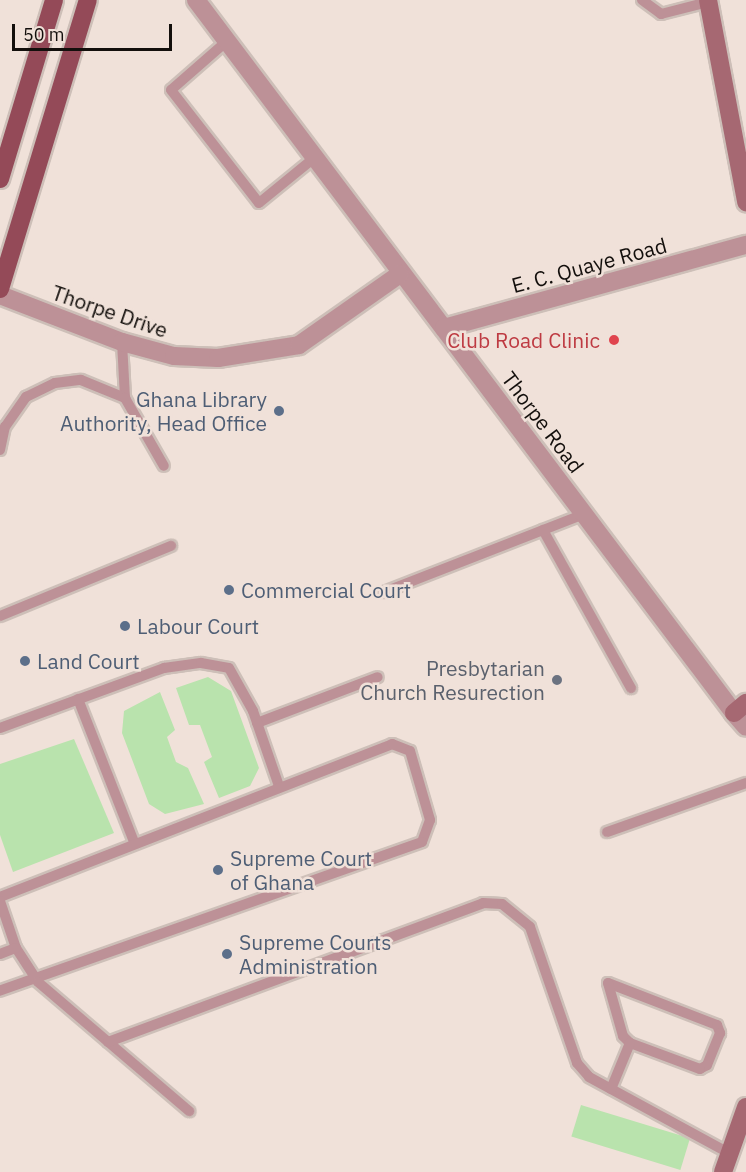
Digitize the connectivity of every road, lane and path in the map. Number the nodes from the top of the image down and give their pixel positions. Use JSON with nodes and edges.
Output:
{"nodes":[{"id":1,"x":54,"y":0,"type":"edge"},
{"id":2,"x":88,"y":0,"type":"edge"},
{"id":3,"x":196,"y":0,"type":"edge"},
{"id":4,"x":642,"y":0,"type":"edge"},
{"id":5,"x":708,"y":1,"type":"edge"},
{"id":6,"x":227,"y":41,"type":"junction"},
{"id":7,"x":314,"y":158,"type":"junction"},
{"id":8,"x":0,"y":179,"type":"edge"},
{"id":9,"x":746,"y":202,"type":"edge"},
{"id":10,"x":746,"y":245,"type":"edge"},
{"id":11,"x":400,"y":274,"type":"junction"},
{"id":12,"x":0,"y":289,"type":"edge"},
{"id":13,"x":0,"y":296,"type":"edge"},
{"id":14,"x":444,"y":328,"type":"junction"},
{"id":15,"x":122,"y":342,"type":"junction"},
{"id":16,"x":125,"y":398,"type":"junction"},
{"id":17,"x":0,"y":450,"type":"edge"},
{"id":18,"x":164,"y":466,"type":"dead end"},
{"id":19,"x":584,"y":514,"type":"junction"},
{"id":20,"x":543,"y":530,"type":"junction"},
{"id":21,"x":171,"y":546,"type":"dead end"},
{"id":22,"x":384,"y":592,"type":"dead end"},
{"id":23,"x":0,"y":616,"type":"edge"},
{"id":24,"x":378,"y":677,"type":"dead end"},
{"id":25,"x":631,"y":688,"type":"dead end"},
{"id":26,"x":78,"y":699,"type":"junction"},
{"id":27,"x":742,"y":714,"type":"edge"},
{"id":28,"x":257,"y":723,"type":"junction"},
{"id":29,"x":1,"y":726,"type":"edge"},
{"id":30,"x":746,"y":783,"type":"edge"},
{"id":31,"x":279,"y":786,"type":"junction"},
{"id":32,"x":608,"y":832,"type":"dead end"},
{"id":33,"x":134,"y":843,"type":"junction"},
{"id":34,"x":0,"y":899,"type":"edge"},
{"id":35,"x":16,"y":948,"type":"junction"},
{"id":36,"x":0,"y":954,"type":"edge"},
{"id":37,"x":38,"y":982,"type":"junction"},
{"id":38,"x":0,"y":991,"type":"edge"},
{"id":39,"x":108,"y":1042,"type":"junction"},
{"id":40,"x":630,"y":1043,"type":"junction"},
{"id":41,"x":611,"y":1089,"type":"junction"},
{"id":42,"x":746,"y":1107,"type":"edge"},
{"id":43,"x":189,"y":1111,"type":"dead end"},
{"id":44,"x":731,"y":1154,"type":"junction"},
{"id":45,"x":723,"y":1172,"type":"edge"}],
"edges":[{"from":1,"to":8,"type":"main road"},
{"from":2,"to":12,"type":"main road"},
{"from":3,"to":6,"type":"street","name":"Thorpe Road"},
{"from":4,"to":5,"type":"lane"},
{"from":5,"to":9,"type":"main road"},
{"from":6,"to":7,"type":"street","name":"Thorpe Road"},
{"from":6,"to":7,"type":"lane"},
{"from":7,"to":11,"type":"street","name":"Thorpe Road"},
{"from":10,"to":14,"type":"street","name":"E. C. Quaye Road"},
{"from":11,"to":14,"type":"street","name":"Thorpe Road"},
{"from":11,"to":15,"type":"street","name":"Thorpe Drive"},
{"from":13,"to":15,"type":"street","name":"Thorpe Drive"},
{"from":14,"to":19,"type":"street","name":"Thorpe Road"},
{"from":15,"to":16,"type":"lane"},
{"from":16,"to":17,"type":"lane"},
{"from":16,"to":18,"type":"lane"},
{"from":19,"to":20,"type":"lane"},
{"from":19,"to":27,"type":"street","name":"Thorpe Road"},
{"from":20,"to":22,"type":"lane"},
{"from":20,"to":25,"type":"lane"},
{"from":21,"to":23,"type":"lane"},
{"from":24,"to":28,"type":"lane"},
{"from":26,"to":28,"type":"lane"},
{"from":26,"to":29,"type":"lane"},
{"from":26,"to":33,"type":"lane"},
{"from":28,"to":31,"type":"lane"},
{"from":30,"to":32,"type":"lane"},
{"from":31,"to":33,"type":"lane"},
{"from":31,"to":37,"type":"lane"},
{"from":33,"to":34,"type":"lane"},
{"from":34,"to":35,"type":"lane"},
{"from":35,"to":36,"type":"lane"},
{"from":35,"to":37,"type":"lane"},
{"from":37,"to":38,"type":"lane"},
{"from":37,"to":39,"type":"lane"},
{"from":39,"to":41,"type":"lane"},
{"from":39,"to":43,"type":"lane"},
{"from":40,"to":40,"type":"lane"},
{"from":40,"to":41,"type":"lane"},
{"from":41,"to":44,"type":"lane"},
{"from":42,"to":44,"type":"main road"},
{"from":44,"to":45,"type":"main road"}]}
